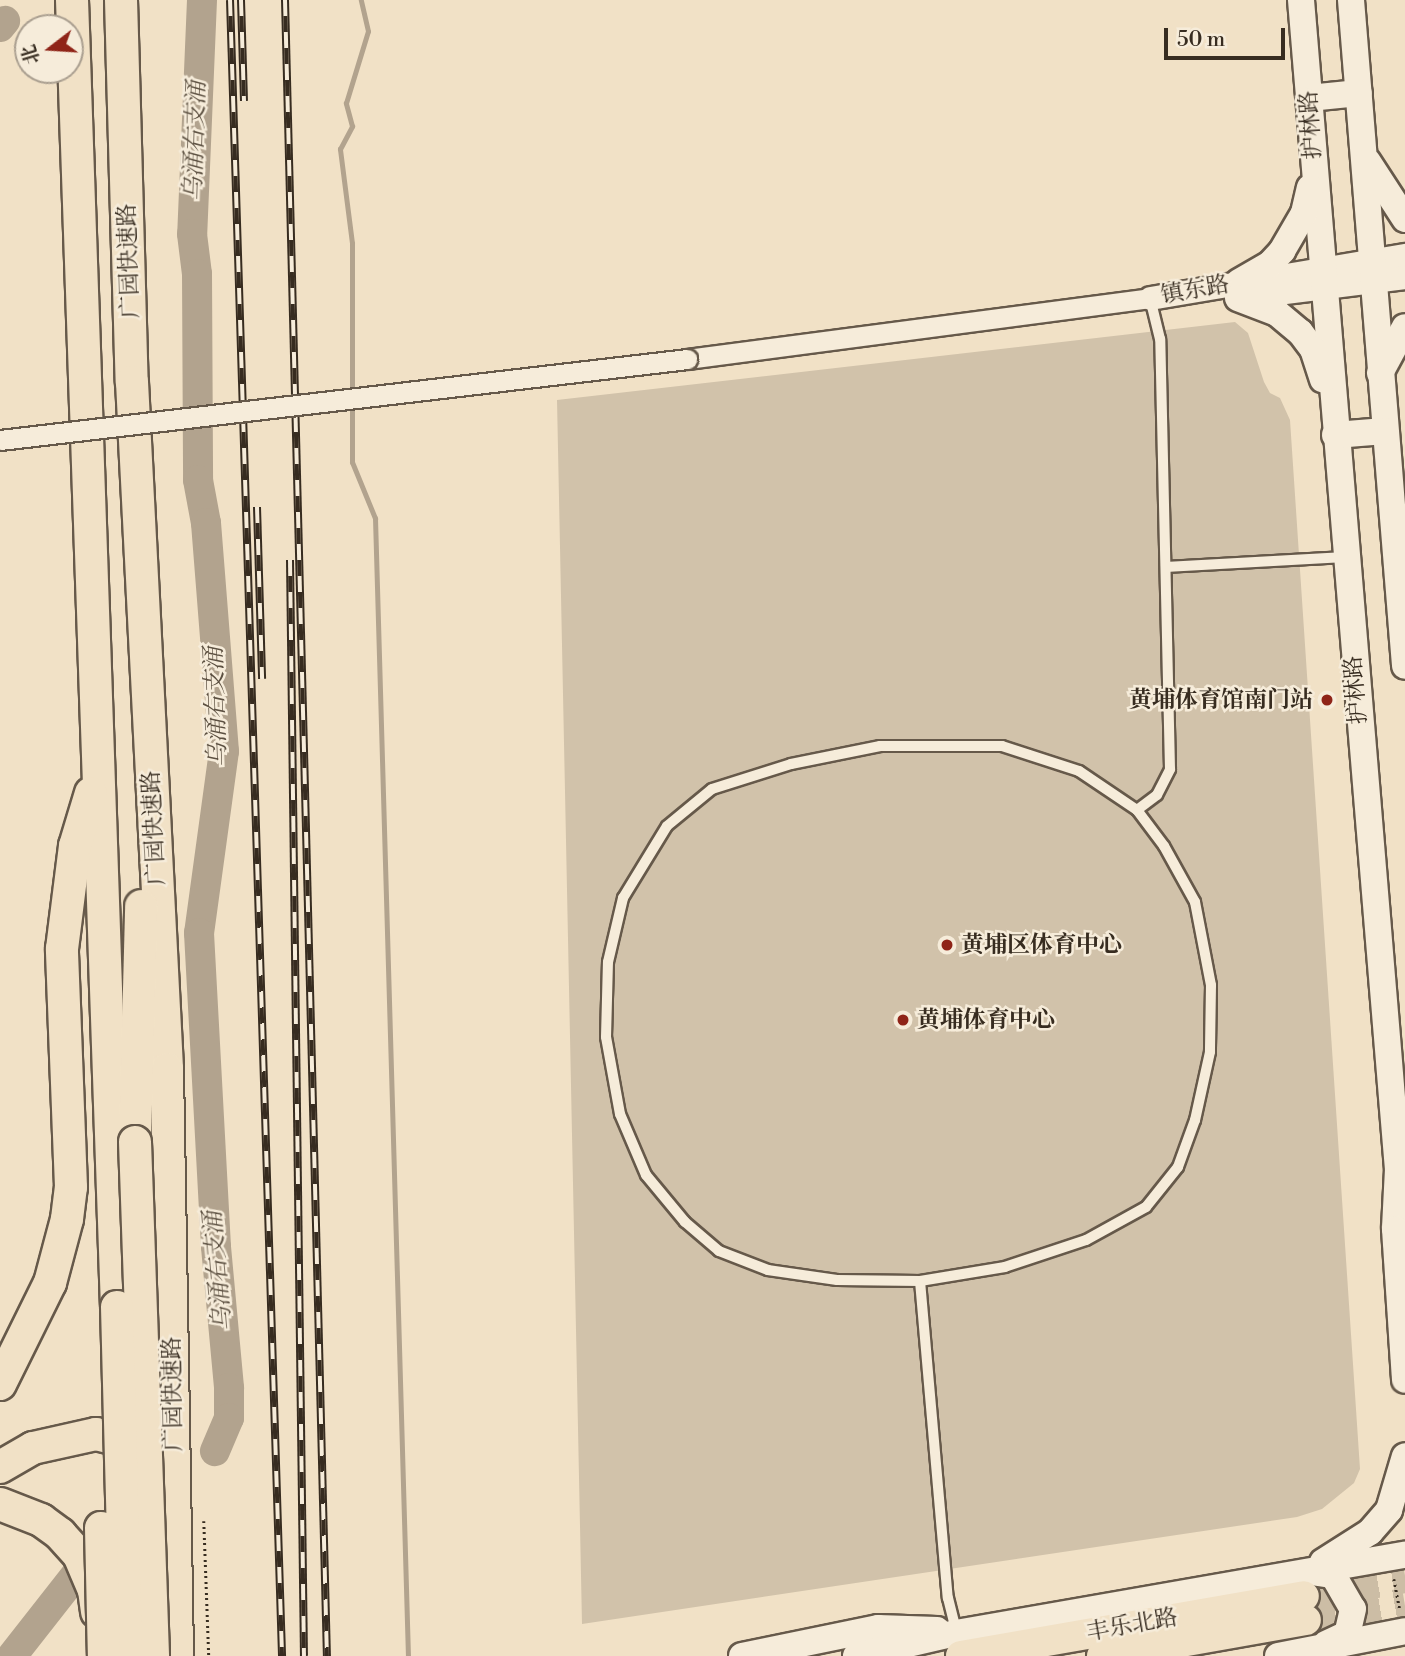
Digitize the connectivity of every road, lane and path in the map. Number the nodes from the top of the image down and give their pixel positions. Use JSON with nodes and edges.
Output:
{"nodes":[{"id":1,"x":72,"y":0,"type":"edge"},
{"id":2,"x":121,"y":0,"type":"edge"},
{"id":3,"x":1301,"y":0,"type":"edge"},
{"id":4,"x":1352,"y":0,"type":"edge"},
{"id":5,"x":1359,"y":93,"type":"junction"},
{"id":6,"x":1309,"y":98,"type":"junction"},
{"id":7,"x":1364,"y":156,"type":"junction"},
{"id":8,"x":1314,"y":169,"type":"junction"},
{"id":9,"x":1405,"y":219,"type":"edge"},
{"id":10,"x":1405,"y":255,"type":"edge"},
{"id":11,"x":1372,"y":272,"type":"junction"},
{"id":12,"x":1405,"y":277,"type":"edge"},
{"id":13,"x":1323,"y":279,"type":"junction"},
{"id":14,"x":1239,"y":290,"type":"junction"},
{"id":15,"x":1150,"y":298,"type":"junction"},
{"id":16,"x":1405,"y":327,"type":"edge"},
{"id":17,"x":1380,"y":373,"type":"junction"},
{"id":18,"x":1333,"y":407,"type":"junction"},
{"id":19,"x":1385,"y":431,"type":"junction"},
{"id":20,"x":1335,"y":435,"type":"junction"},
{"id":21,"x":0,"y":440,"type":"edge"},
{"id":22,"x":1399,"y":521,"type":"edge"},
{"id":23,"x":1345,"y":557,"type":"junction"},
{"id":24,"x":1166,"y":567,"type":"junction"},
{"id":25,"x":1405,"y":667,"type":"edge"},
{"id":26,"x":149,"y":726,"type":"junction"},
{"id":27,"x":98,"y":768,"type":"junction"},
{"id":28,"x":1137,"y":810,"type":"junction"},
{"id":29,"x":1398,"y":1169,"type":"junction"},
{"id":30,"x":1405,"y":1200,"type":"edge"},
{"id":31,"x":920,"y":1280,"type":"junction"},
{"id":32,"x":107,"y":1310,"type":"junction"},
{"id":33,"x":1405,"y":1380,"type":"edge"},
{"id":34,"x":0,"y":1384,"type":"edge"},
{"id":35,"x":1405,"y":1456,"type":"edge"},
{"id":36,"x":0,"y":1467,"type":"edge"},
{"id":37,"x":0,"y":1504,"type":"edge"},
{"id":38,"x":204,"y":1521,"type":"dead end"},
{"id":39,"x":176,"y":1539,"type":"junction"},
{"id":40,"x":1398,"y":1556,"type":"edge"},
{"id":41,"x":1305,"y":1596,"type":"junction"},
{"id":42,"x":1404,"y":1631,"type":"edge"},
{"id":43,"x":958,"y":1644,"type":"edge"},
{"id":44,"x":1318,"y":1648,"type":"junction"},
{"id":45,"x":103,"y":1656,"type":"edge"},
{"id":46,"x":126,"y":1656,"type":"edge"},
{"id":47,"x":153,"y":1656,"type":"edge"},
{"id":48,"x":177,"y":1656,"type":"edge"},
{"id":49,"x":209,"y":1656,"type":"edge"},
{"id":50,"x":742,"y":1656,"type":"edge"},
{"id":51,"x":856,"y":1656,"type":"edge"},
{"id":52,"x":1102,"y":1656,"type":"edge"},
{"id":53,"x":1278,"y":1656,"type":"edge"},
{"id":54,"x":1363,"y":1656,"type":"edge"}],
"edges":[{"from":1,"to":27,"type":"highway","name":"广园快速路"},
{"from":2,"to":26,"type":"highway","name":"广园快速路"},
{"from":3,"to":6,"type":"main road","name":"护林路"},
{"from":4,"to":5,"type":"main road"},
{"from":5,"to":6,"type":"main road"},
{"from":5,"to":7,"type":"main road"},
{"from":6,"to":8,"type":"main road","name":"护林路"},
{"from":7,"to":9,"type":"main road"},
{"from":7,"to":11,"type":"main road"},
{"from":8,"to":13,"type":"main road","name":"护林路"},
{"from":8,"to":14,"type":"main road"},
{"from":10,"to":11,"type":"street","name":"镇东路"},
{"from":11,"to":12,"type":"street","name":"镇东路"},
{"from":11,"to":13,"type":"street","name":"镇东路"},
{"from":11,"to":17,"type":"main road"},
{"from":13,"to":14,"type":"street","name":"镇东路"},
{"from":13,"to":18,"type":"main road","name":"护林路"},
{"from":14,"to":15,"type":"street","name":"镇东路"},
{"from":14,"to":18,"type":"main road"},
{"from":15,"to":21,"type":"street","bridge":true},
{"from":15,"to":24,"type":"lane"},
{"from":16,"to":17,"type":"main road"},
{"from":17,"to":19,"type":"main road"},
{"from":18,"to":20,"type":"main road","name":"护林路"},
{"from":19,"to":20,"type":"main road"},
{"from":19,"to":22,"type":"main road"},
{"from":20,"to":23,"type":"main road","name":"护林路"},
{"from":22,"to":25,"type":"main road"},
{"from":23,"to":24,"type":"lane"},
{"from":23,"to":29,"type":"main road","name":"护林路"},
{"from":24,"to":28,"type":"lane"},
{"from":26,"to":39,"type":"highway","name":"广园快速路"},
{"from":26,"to":47,"type":"highway","bridge":true},
{"from":27,"to":32,"type":"highway","name":"广园快速路"},
{"from":27,"to":34,"type":"highway"},
{"from":28,"to":31,"type":"lane"},
{"from":28,"to":31,"type":"lane"},
{"from":29,"to":30,"type":"main road"},
{"from":29,"to":33,"type":"main road","name":"护林路"},
{"from":31,"to":43,"type":"lane"},
{"from":32,"to":45,"type":"highway","bridge":true},
{"from":32,"to":46,"type":"highway","name":"广园快速路","bridge":true},
{"from":35,"to":41,"type":"main road"},
{"from":36,"to":39,"type":"highway","bridge":true},
{"from":37,"to":45,"type":"highway","bridge":true},
{"from":38,"to":49,"type":"path"},
{"from":39,"to":48,"type":"highway","name":"广园快速路"},
{"from":40,"to":41,"type":"main road"},
{"from":40,"to":42,"type":"path"},
{"from":41,"to":43,"type":"main road","name":"丰乐北路"},
{"from":41,"to":44,"type":"main road"},
{"from":41,"to":52,"type":"main road","name":"丰乐北路"},
{"from":42,"to":44,"type":"main road"},
{"from":43,"to":50,"type":"main road"},
{"from":43,"to":51,"type":"main road"},
{"from":44,"to":53,"type":"main road"},
{"from":44,"to":54,"type":"main road"}]}
